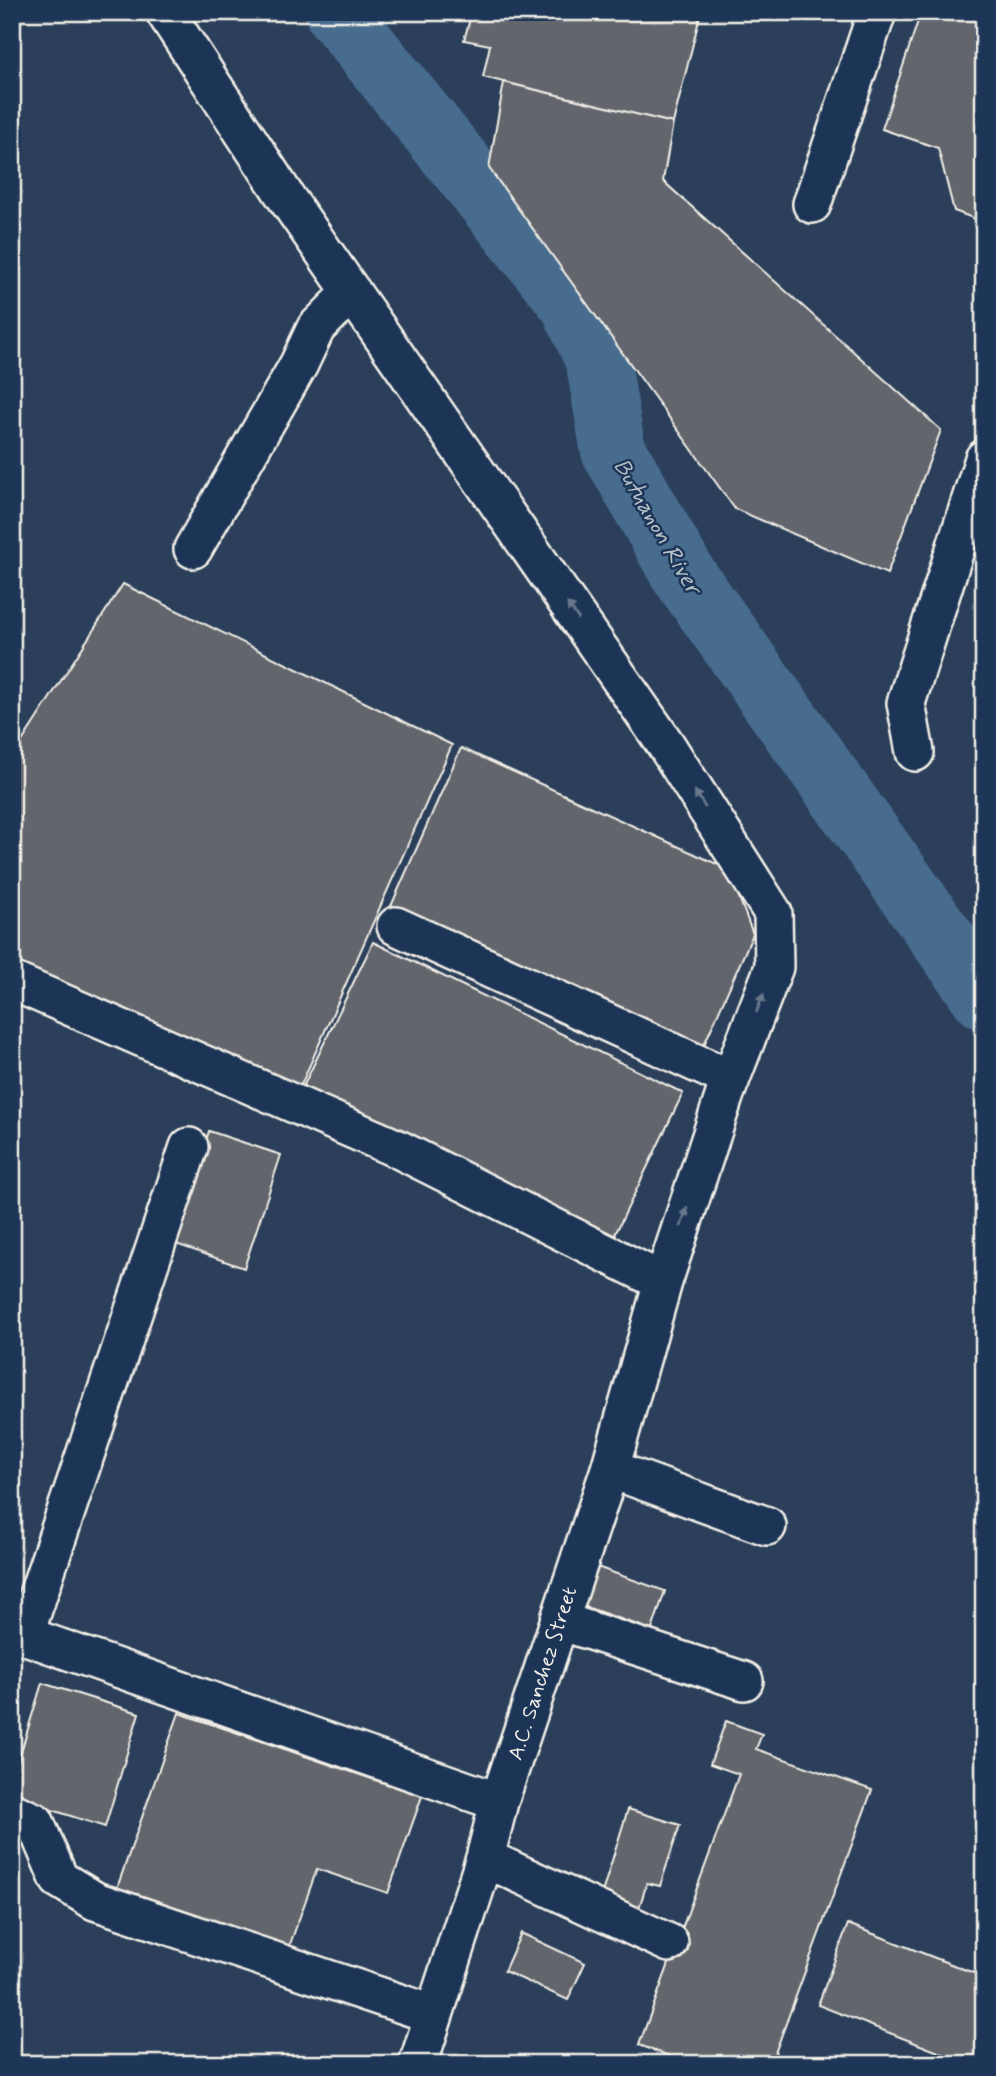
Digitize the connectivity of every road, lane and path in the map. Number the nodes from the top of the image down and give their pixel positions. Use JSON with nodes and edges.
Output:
{"nodes":[{"id":1,"x":165,"y":12,"type":"edge"},
{"id":2,"x":877,"y":12,"type":"edge"},
{"id":3,"x":812,"y":204,"type":"dead end"},
{"id":4,"x":352,"y":292,"type":"junction"},
{"id":5,"x":984,"y":459,"type":"edge"},
{"id":6,"x":193,"y":549,"type":"dead end"},
{"id":7,"x":915,"y":752,"type":"dead end"},
{"id":8,"x":396,"y":926,"type":"dead end"},
{"id":9,"x":12,"y":981,"type":"edge"},
{"id":10,"x":731,"y":1079,"type":"junction"},
{"id":11,"x":189,"y":1147,"type":"dead end"},
{"id":12,"x":663,"y":1282,"type":"junction"},
{"id":13,"x":610,"y":1469,"type":"junction"},
{"id":14,"x":767,"y":1526,"type":"dead end"},
{"id":15,"x":560,"y":1621,"type":"junction"},
{"id":16,"x":18,"y":1633,"type":"edge"},
{"id":17,"x":744,"y":1681,"type":"dead end"},
{"id":18,"x":499,"y":1802,"type":"junction"},
{"id":19,"x":12,"y":1812,"type":"edge"},
{"id":20,"x":485,"y":1858,"type":"junction"},
{"id":21,"x":669,"y":1943,"type":"dead end"},
{"id":22,"x":432,"y":2014,"type":"junction"},
{"id":23,"x":418,"y":2064,"type":"edge"}],
"edges":[{"from":1,"to":4,"type":"street","name":"A.C. Sanchez Street"},
{"from":2,"to":3,"type":"street"},
{"from":4,"to":6,"type":"street"},
{"from":10,"to":4,"type":"street","name":"A.C. Sanchez Street","one_way":true},
{"from":5,"to":7,"type":"street"},
{"from":8,"to":10,"type":"street"},
{"from":9,"to":12,"type":"street"},
{"from":12,"to":10,"type":"street","name":"A.C. Sanchez Street","one_way":true},
{"from":11,"to":16,"type":"street"},
{"from":12,"to":13,"type":"street","name":"A.C. Sanchez Street"},
{"from":13,"to":14,"type":"street"},
{"from":13,"to":15,"type":"street","name":"A.C. Sanchez Street"},
{"from":15,"to":17,"type":"street"},
{"from":15,"to":18,"type":"street","name":"A.C. Sanchez Street"},
{"from":16,"to":18,"type":"street"},
{"from":18,"to":20,"type":"street","name":"A.C. Sanchez Street"},
{"from":19,"to":22,"type":"street"},
{"from":20,"to":21,"type":"street"},
{"from":20,"to":22,"type":"street","name":"A.C. Sanchez Street"},
{"from":22,"to":23,"type":"street","name":"A.C. Sanchez Street"}]}
